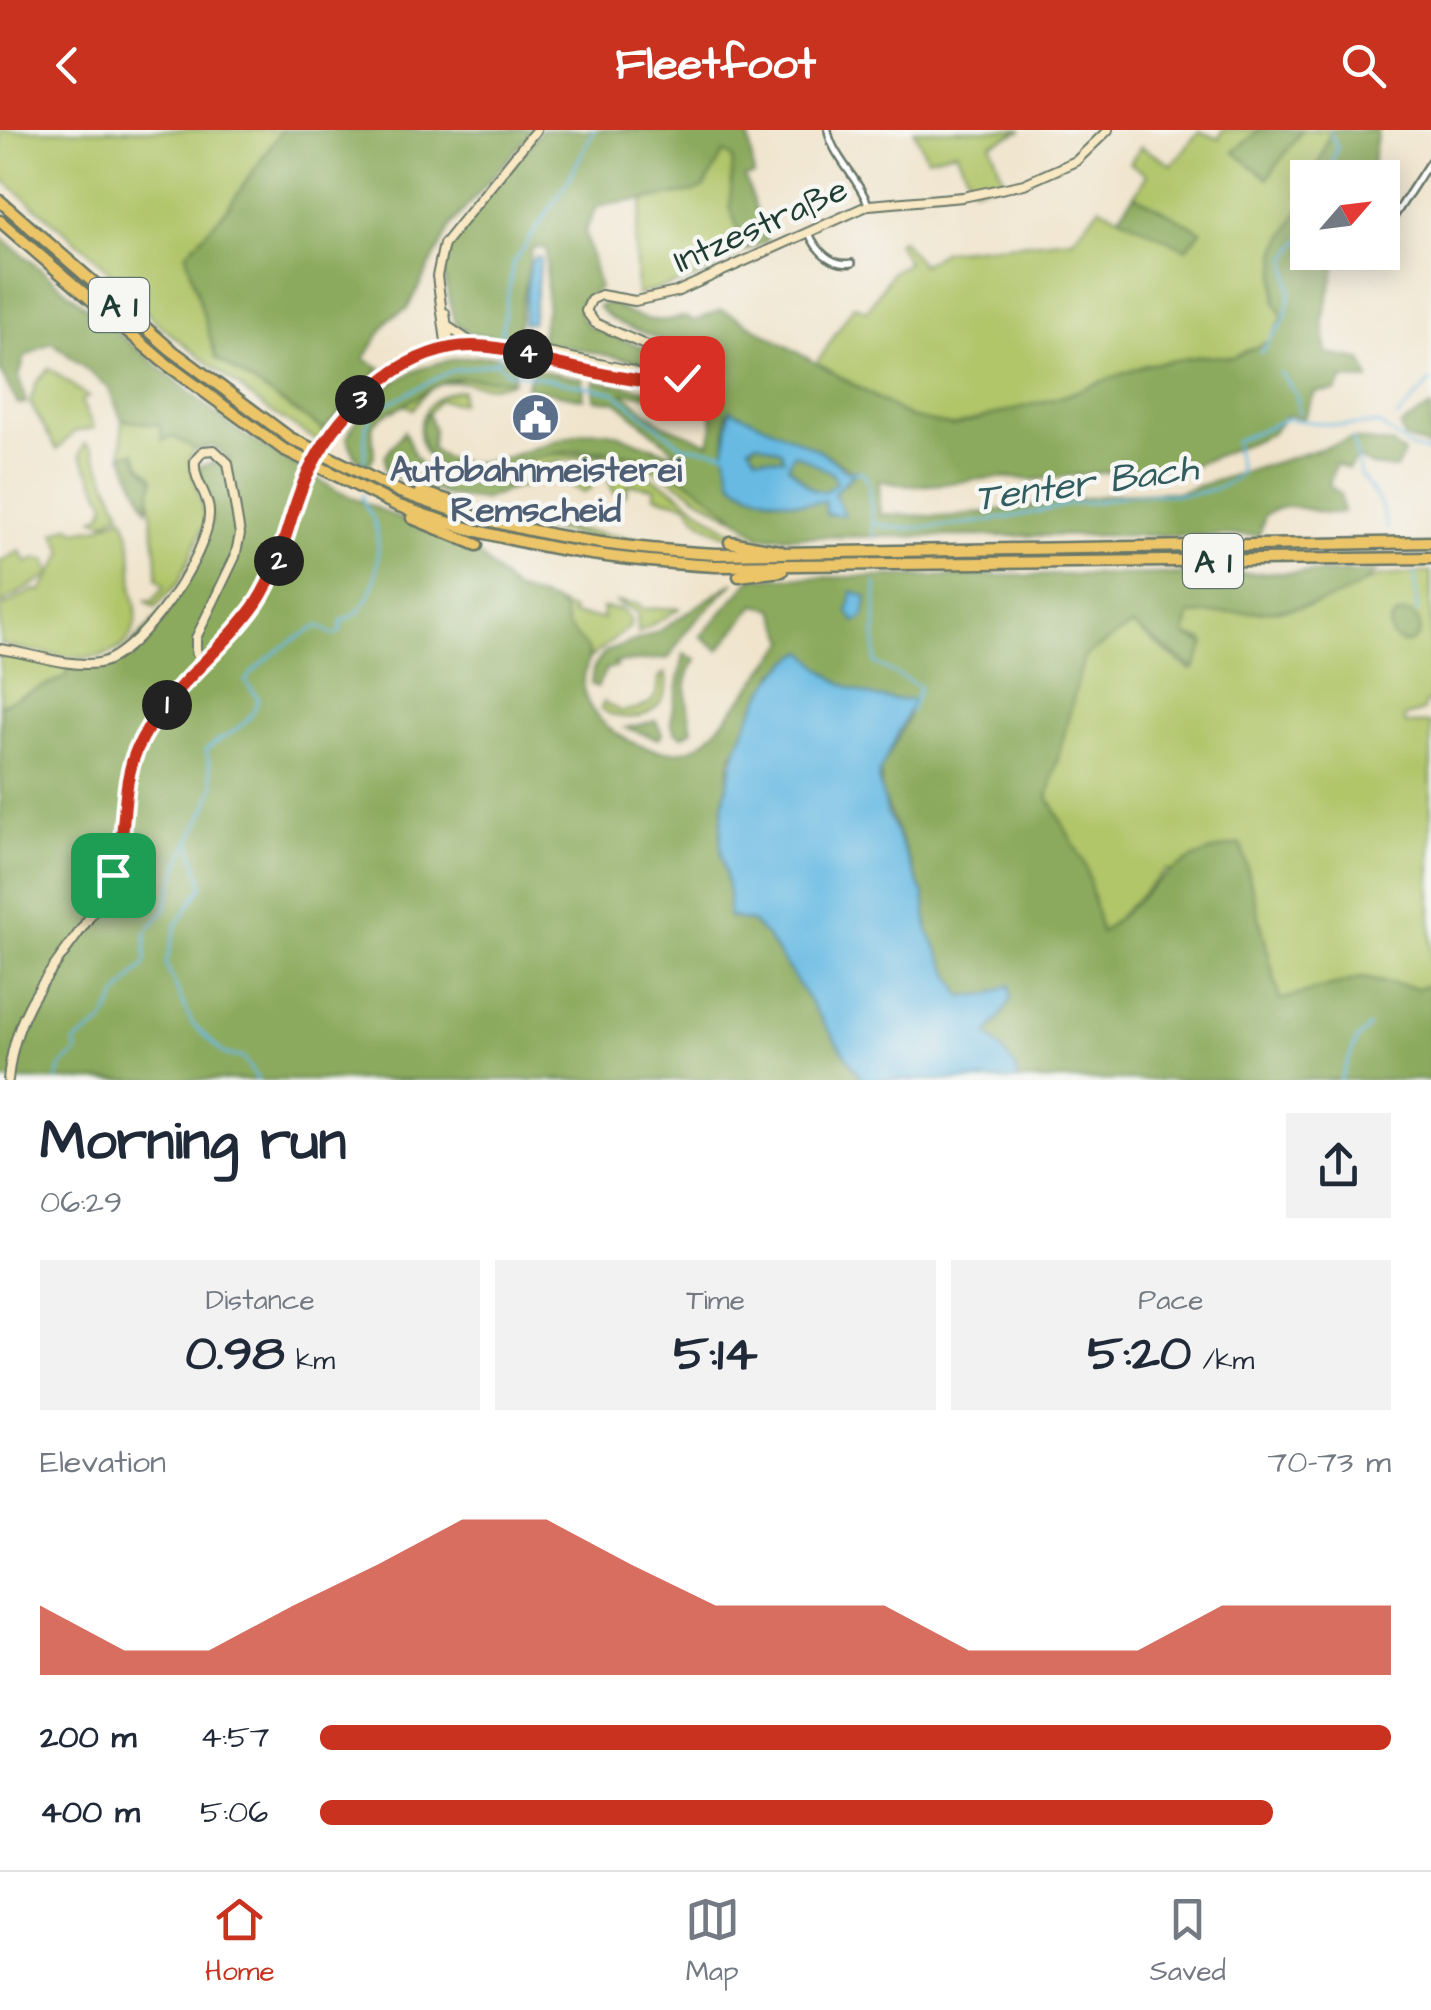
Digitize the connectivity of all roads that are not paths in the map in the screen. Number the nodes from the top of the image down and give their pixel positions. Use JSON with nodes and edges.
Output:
{"nodes":[{"id":1,"x":536,"y":130,"type":"edge"},
{"id":2,"x":828,"y":130,"type":"edge"},
{"id":3,"x":1108,"y":130,"type":"edge"},
{"id":4,"x":1431,"y":160,"type":"edge"},
{"id":5,"x":0,"y":202,"type":"edge"},
{"id":6,"x":869,"y":205,"type":"junction"},
{"id":7,"x":1400,"y":208,"type":"edge"},
{"id":8,"x":0,"y":221,"type":"edge"},
{"id":9,"x":808,"y":230,"type":"junction"},
{"id":10,"x":852,"y":263,"type":"dead end"},
{"id":11,"x":441,"y":304,"type":"junction"},
{"id":12,"x":450,"y":328,"type":"junction"},
{"id":13,"x":476,"y":346,"type":"junction"},
{"id":14,"x":448,"y":348,"type":"junction"},
{"id":15,"x":400,"y":492,"type":"junction"},
{"id":16,"x":396,"y":504,"type":"junction"},
{"id":17,"x":463,"y":504,"type":"dead end"},
{"id":18,"x":730,"y":542,"type":"dead end"},
{"id":19,"x":1431,"y":542,"type":"edge"},
{"id":20,"x":478,"y":545,"type":"dead end"},
{"id":21,"x":1431,"y":558,"type":"edge"},
{"id":22,"x":796,"y":560,"type":"junction"},
{"id":23,"x":739,"y":576,"type":"dead end"},
{"id":24,"x":0,"y":649,"type":"edge"},
{"id":25,"x":205,"y":664,"type":"junction"},
{"id":26,"x":8,"y":1080,"type":"edge"}],
"edges":[{"from":1,"to":11,"type":"main road"},
{"from":2,"to":6,"type":"street"},
{"from":3,"to":6,"type":"main road","name":"Intzestraße"},
{"from":4,"to":7,"type":"street"},
{"from":5,"to":15,"type":"highway","number":"A 1","bridge":true},
{"from":6,"to":9,"type":"main road","name":"Intzestraße"},
{"from":8,"to":16,"type":"highway","number":"A 1","bridge":true},
{"from":9,"to":10,"type":"street"},
{"from":9,"to":13,"type":"main road","name":"Intzestraße"},
{"from":11,"to":12,"type":"main road"},
{"from":11,"to":14,"type":"main road"},
{"from":12,"to":13,"type":"main road"},
{"from":12,"to":14,"type":"main road"},
{"from":13,"to":14,"type":"main road"},
{"from":14,"to":25,"type":"main road"},
{"from":15,"to":17,"type":"highway"},
{"from":15,"to":22,"type":"highway","number":"A 1"},
{"from":16,"to":20,"type":"highway"},
{"from":16,"to":22,"type":"highway","number":"A 1"},
{"from":18,"to":22,"type":"highway"},
{"from":19,"to":22,"type":"highway","number":"A 1"},
{"from":21,"to":22,"type":"highway","number":"A 1"},
{"from":22,"to":23,"type":"highway"},
{"from":24,"to":25,"type":"main road"},
{"from":25,"to":26,"type":"main road"}]}
